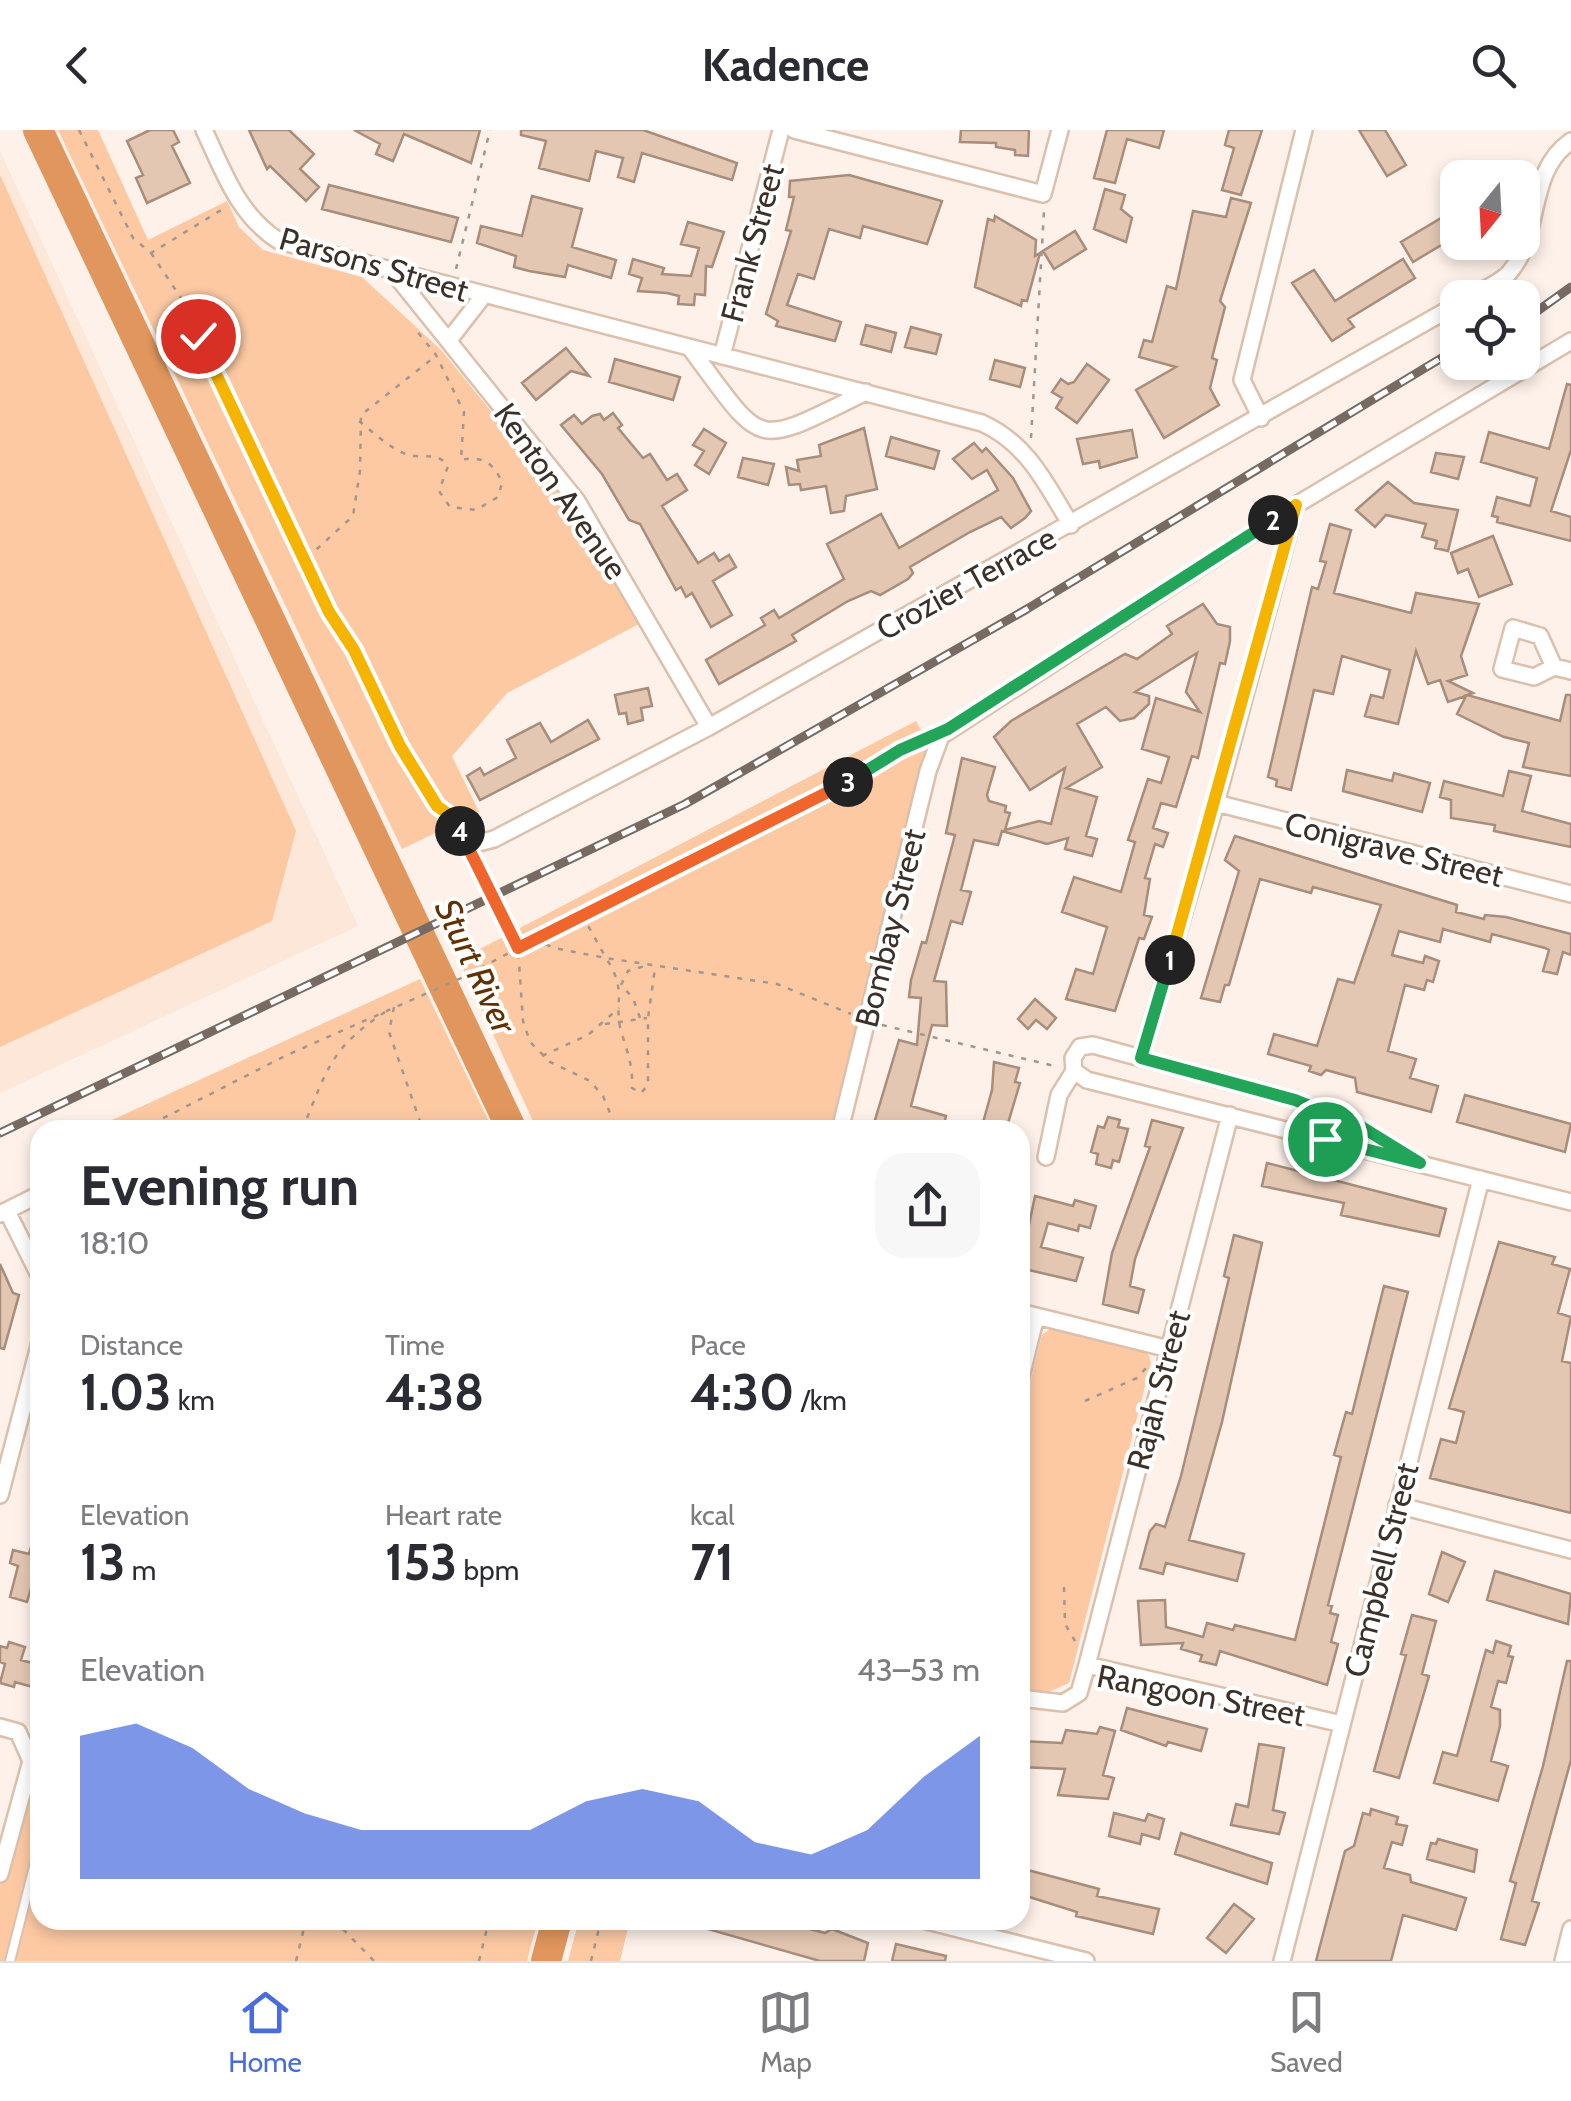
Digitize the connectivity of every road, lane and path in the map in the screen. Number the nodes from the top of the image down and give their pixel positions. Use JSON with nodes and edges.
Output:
{"nodes":[{"id":1,"x":79,"y":130,"type":"edge"},
{"id":2,"x":204,"y":130,"type":"edge"},
{"id":3,"x":781,"y":130,"type":"edge"},
{"id":4,"x":794,"y":130,"type":"edge"},
{"id":5,"x":1060,"y":130,"type":"edge"},
{"id":6,"x":1304,"y":130,"type":"edge"},
{"id":7,"x":1571,"y":141,"type":"edge"},
{"id":8,"x":1043,"y":194,"type":"junction"},
{"id":9,"x":238,"y":202,"type":"junction"},
{"id":10,"x":151,"y":252,"type":"junction"},
{"id":11,"x":392,"y":270,"type":"junction"},
{"id":12,"x":1500,"y":280,"type":"edge"},
{"id":13,"x":484,"y":295,"type":"junction"},
{"id":14,"x":1440,"y":314,"type":"edge"},
{"id":15,"x":1571,"y":341,"type":"edge"},
{"id":16,"x":451,"y":342,"type":"junction"},
{"id":17,"x":690,"y":348,"type":"junction"},
{"id":18,"x":722,"y":356,"type":"junction"},
{"id":19,"x":866,"y":392,"type":"junction"},
{"id":20,"x":1261,"y":418,"type":"junction"},
{"id":21,"x":1030,"y":457,"type":"junction"},
{"id":22,"x":461,"y":460,"type":"dead end"},
{"id":23,"x":448,"y":466,"type":"dead end"},
{"id":24,"x":1296,"y":505,"type":"junction"},
{"id":25,"x":1071,"y":525,"type":"junction"},
{"id":26,"x":306,"y":559,"type":"junction"},
{"id":27,"x":1554,"y":667,"type":"dead end"},
{"id":28,"x":1571,"y":671,"type":"edge"},
{"id":29,"x":709,"y":727,"type":"junction"},
{"id":30,"x":948,"y":729,"type":"junction"},
{"id":31,"x":1216,"y":803,"type":"junction"},
{"id":32,"x":467,"y":846,"type":"junction"},
{"id":33,"x":1571,"y":894,"type":"edge"},
{"id":34,"x":581,"y":914,"type":"junction"},
{"id":35,"x":534,"y":939,"type":"junction"},
{"id":36,"x":518,"y":948,"type":"junction"},
{"id":37,"x":606,"y":958,"type":"junction"},
{"id":38,"x":647,"y":966,"type":"junction"},
{"id":39,"x":655,"y":967,"type":"junction"},
{"id":40,"x":621,"y":985,"type":"junction"},
{"id":41,"x":621,"y":1005,"type":"junction"},
{"id":42,"x":394,"y":1006,"type":"junction"},
{"id":43,"x":640,"y":1018,"type":"junction"},
{"id":44,"x":648,"y":1018,"type":"junction"},
{"id":45,"x":621,"y":1020,"type":"junction"},
{"id":46,"x":867,"y":1021,"type":"junction"},
{"id":47,"x":604,"y":1024,"type":"junction"},
{"id":48,"x":541,"y":1056,"type":"junction"},
{"id":49,"x":1141,"y":1058,"type":"junction"},
{"id":50,"x":1074,"y":1071,"type":"junction"},
{"id":51,"x":1230,"y":1115,"type":"junction"},
{"id":52,"x":160,"y":1120,"type":"edge"},
{"id":53,"x":306,"y":1120,"type":"edge"},
{"id":54,"x":420,"y":1120,"type":"edge"},
{"id":55,"x":613,"y":1120,"type":"edge"},
{"id":56,"x":842,"y":1120,"type":"edge"},
{"id":57,"x":1046,"y":1156,"type":"dead end"},
{"id":58,"x":1420,"y":1163,"type":"junction"},
{"id":59,"x":1480,"y":1179,"type":"junction"},
{"id":60,"x":30,"y":1199,"type":"edge"},
{"id":61,"x":1571,"y":1202,"type":"edge"},
{"id":62,"x":4,"y":1212,"type":"edge"},
{"id":63,"x":30,"y":1259,"type":"edge"},
{"id":64,"x":1030,"y":1314,"type":"edge"},
{"id":65,"x":1169,"y":1349,"type":"junction"},
{"id":66,"x":1149,"y":1362,"type":"dead end"},
{"id":67,"x":30,"y":1380,"type":"edge"},
{"id":68,"x":1085,"y":1401,"type":"dead end"},
{"id":69,"x":0,"y":1495,"type":"edge"},
{"id":70,"x":1398,"y":1505,"type":"junction"},
{"id":71,"x":1571,"y":1550,"type":"edge"},
{"id":72,"x":1064,"y":1587,"type":"dead end"},
{"id":73,"x":1080,"y":1645,"type":"dead end"},
{"id":74,"x":1087,"y":1665,"type":"junction"},
{"id":75,"x":1030,"y":1699,"type":"edge"},
{"id":76,"x":1342,"y":1724,"type":"junction"},
{"id":77,"x":0,"y":1727,"type":"edge"},
{"id":78,"x":30,"y":1758,"type":"edge"},
{"id":79,"x":30,"y":1764,"type":"edge"},
{"id":80,"x":0,"y":1874,"type":"edge"},
{"id":81,"x":30,"y":1883,"type":"edge"},
{"id":82,"x":1571,"y":1929,"type":"edge"},
{"id":83,"x":304,"y":1930,"type":"edge"},
{"id":84,"x":344,"y":1930,"type":"edge"},
{"id":85,"x":486,"y":1930,"type":"edge"},
{"id":86,"x":599,"y":1930,"type":"edge"},
{"id":87,"x":964,"y":1930,"type":"edge"},
{"id":88,"x":10,"y":1961,"type":"edge"},
{"id":89,"x":296,"y":1961,"type":"edge"},
{"id":90,"x":374,"y":1961,"type":"edge"},
{"id":91,"x":478,"y":1961,"type":"edge"},
{"id":92,"x":591,"y":1961,"type":"edge"},
{"id":93,"x":1086,"y":1961,"type":"edge"},
{"id":94,"x":1282,"y":1961,"type":"edge"},
{"id":95,"x":1563,"y":1961,"type":"edge"}],
"edges":[{"from":1,"to":10,"type":"path"},
{"from":2,"to":9,"type":"street","name":"Parsons Street"},
{"from":3,"to":18,"type":"street","name":"Frank Street"},
{"from":4,"to":8,"type":"street"},
{"from":5,"to":8,"type":"street"},
{"from":6,"to":20,"type":"street"},
{"from":7,"to":12,"type":"street"},
{"from":8,"to":21,"type":"path"},
{"from":9,"to":10,"type":"path"},
{"from":9,"to":11,"type":"street","name":"Parsons Street"},
{"from":10,"to":26,"type":"path"},
{"from":11,"to":13,"type":"street","name":"Parsons Street"},
{"from":11,"to":16,"type":"street","name":"Kenton Avenue"},
{"from":13,"to":16,"type":"street","name":"Parsons Street"},
{"from":13,"to":17,"type":"street","name":"Parsons Street"},
{"from":14,"to":20,"type":"street","name":"Crozier Terrace"},
{"from":15,"to":24,"type":"street"},
{"from":16,"to":26,"type":"path"},
{"from":16,"to":29,"type":"street","name":"Kenton Avenue"},
{"from":17,"to":18,"type":"street","name":"Parsons Street"},
{"from":17,"to":19,"type":"street"},
{"from":18,"to":19,"type":"street","name":"Parsons Street"},
{"from":19,"to":21,"type":"street","name":"Parsons Street"},
{"from":20,"to":25,"type":"street","name":"Crozier Terrace"},
{"from":21,"to":25,"type":"street","name":"Parsons Street"},
{"from":22,"to":23,"type":"path"},
{"from":24,"to":30,"type":"street"},
{"from":24,"to":31,"type":"street"},
{"from":25,"to":29,"type":"street","name":"Crozier Terrace"},
{"from":26,"to":32,"type":"path"},
{"from":27,"to":28,"type":"street"},
{"from":29,"to":32,"type":"street","name":"Crozier Terrace"},
{"from":30,"to":34,"type":"path"},
{"from":30,"to":46,"type":"street","name":"Bombay Street"},
{"from":31,"to":33,"type":"street","name":"Conigrave Street"},
{"from":31,"to":49,"type":"street"},
{"from":32,"to":36,"type":"path"},
{"from":34,"to":35,"type":"path"},
{"from":34,"to":37,"type":"path"},
{"from":35,"to":36,"type":"path"},
{"from":35,"to":37,"type":"path"},
{"from":36,"to":42,"type":"path"},
{"from":36,"to":48,"type":"path"},
{"from":37,"to":38,"type":"path"},
{"from":37,"to":40,"type":"path"},
{"from":38,"to":39,"type":"path"},
{"from":38,"to":40,"type":"path"},
{"from":39,"to":44,"type":"path"},
{"from":39,"to":46,"type":"path"},
{"from":40,"to":41,"type":"path"},
{"from":40,"to":43,"type":"path"},
{"from":41,"to":45,"type":"path"},
{"from":41,"to":47,"type":"path"},
{"from":42,"to":52,"type":"path"},
{"from":42,"to":53,"type":"path"},
{"from":42,"to":54,"type":"path"},
{"from":43,"to":44,"type":"path"},
{"from":43,"to":45,"type":"path"},
{"from":44,"to":45,"type":"path"},
{"from":45,"to":47,"type":"path"},
{"from":46,"to":50,"type":"path"},
{"from":46,"to":56,"type":"street","name":"Bombay Street"},
{"from":47,"to":48,"type":"path"},
{"from":48,"to":55,"type":"path"},
{"from":49,"to":50,"type":"street"},
{"from":49,"to":58,"type":"street"},
{"from":50,"to":51,"type":"street"},
{"from":50,"to":57,"type":"street"},
{"from":51,"to":58,"type":"street"},
{"from":51,"to":65,"type":"street","name":"Rajah Street"},
{"from":58,"to":59,"type":"street"},
{"from":59,"to":61,"type":"street"},
{"from":59,"to":70,"type":"street","name":"Campbell Street"},
{"from":60,"to":62,"type":"street"},
{"from":62,"to":63,"type":"street"},
{"from":64,"to":65,"type":"street"},
{"from":65,"to":74,"type":"street","name":"Rajah Street"},
{"from":66,"to":68,"type":"path"},
{"from":67,"to":69,"type":"street"},
{"from":70,"to":71,"type":"street"},
{"from":70,"to":76,"type":"street","name":"Campbell Street"},
{"from":72,"to":73,"type":"path"},
{"from":74,"to":75,"type":"street","name":"Rangoon Street"},
{"from":74,"to":76,"type":"street","name":"Rangoon Street"},
{"from":76,"to":94,"type":"street","name":"Campbell Street"},
{"from":77,"to":78,"type":"street"},
{"from":79,"to":80,"type":"street"},
{"from":81,"to":88,"type":"lane"},
{"from":82,"to":95,"type":"street"},
{"from":83,"to":89,"type":"path"},
{"from":84,"to":90,"type":"path"},
{"from":85,"to":91,"type":"path"},
{"from":86,"to":92,"type":"path"},
{"from":87,"to":93,"type":"street"}]}
